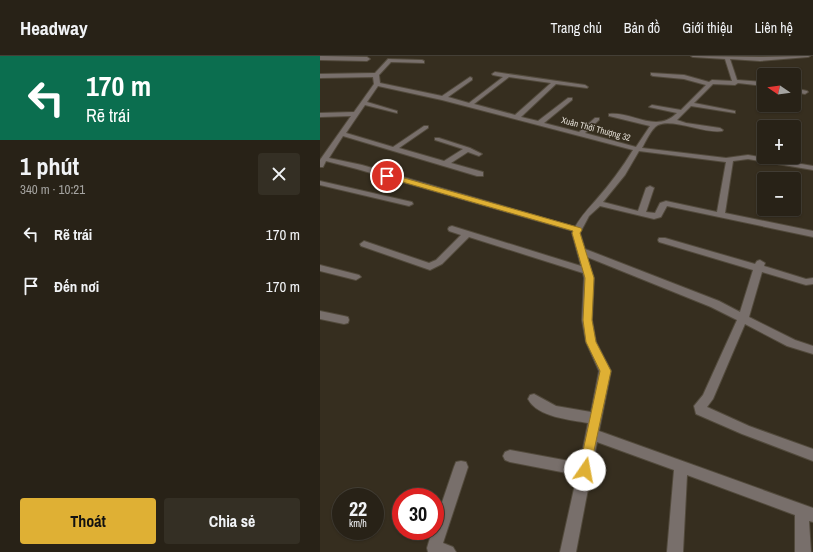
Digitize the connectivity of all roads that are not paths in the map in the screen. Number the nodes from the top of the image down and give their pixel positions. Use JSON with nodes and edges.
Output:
{"nodes":[{"id":1,"x":692,"y":56,"type":"edge"},
{"id":2,"x":808,"y":56,"type":"edge"},
{"id":3,"x":728,"y":57,"type":"edge"},
{"id":4,"x":323,"y":58,"type":"edge"},
{"id":5,"x":367,"y":59,"type":"dead end"},
{"id":6,"x":422,"y":62,"type":"dead end"},
{"id":7,"x":320,"y":64,"type":"edge"},
{"id":8,"x":495,"y":74,"type":"dead end"},
{"id":9,"x":653,"y":74,"type":"dead end"},
{"id":10,"x":376,"y":75,"type":"junction"},
{"id":11,"x":323,"y":76,"type":"edge"},
{"id":12,"x":507,"y":76,"type":"junction"},
{"id":13,"x":470,"y":79,"type":"dead end"},
{"id":14,"x":555,"y":82,"type":"junction"},
{"id":15,"x":735,"y":82,"type":"junction"},
{"id":16,"x":320,"y":83,"type":"edge"},
{"id":17,"x":377,"y":84,"type":"junction"},
{"id":18,"x":710,"y":84,"type":"junction"},
{"id":19,"x":757,"y":84,"type":"edge"},
{"id":20,"x":585,"y":87,"type":"dead end"},
{"id":21,"x":730,"y":90,"type":"dead end"},
{"id":22,"x":801,"y":91,"type":"edge"},
{"id":23,"x":805,"y":92,"type":"dead end"},
{"id":24,"x":443,"y":98,"type":"junction"},
{"id":25,"x":570,"y":99,"type":"dead end"},
{"id":26,"x":364,"y":103,"type":"junction"},
{"id":27,"x":690,"y":104,"type":"junction"},
{"id":28,"x":470,"y":105,"type":"junction"},
{"id":29,"x":652,"y":106,"type":"dead end"},
{"id":30,"x":395,"y":112,"type":"dead end"},
{"id":31,"x":682,"y":112,"type":"junction"},
{"id":32,"x":733,"y":112,"type":"dead end"},
{"id":33,"x":320,"y":114,"type":"edge"},
{"id":34,"x":356,"y":114,"type":"junction"},
{"id":35,"x":611,"y":115,"type":"dead end"},
{"id":36,"x":516,"y":117,"type":"junction"},
{"id":37,"x":597,"y":119,"type":"dead end"},
{"id":38,"x":673,"y":121,"type":"junction"},
{"id":39,"x":539,"y":123,"type":"junction"},
{"id":40,"x":655,"y":125,"type":"junction"},
{"id":41,"x":426,"y":127,"type":"dead end"},
{"id":42,"x":720,"y":130,"type":"dead end"},
{"id":43,"x":342,"y":134,"type":"junction"},
{"id":44,"x":580,"y":134,"type":"junction"},
{"id":45,"x":438,"y":139,"type":"dead end"},
{"id":46,"x":394,"y":149,"type":"junction"},
{"id":47,"x":468,"y":149,"type":"junction"},
{"id":48,"x":637,"y":149,"type":"junction"},
{"id":49,"x":479,"y":154,"type":"dead end"},
{"id":50,"x":730,"y":159,"type":"junction"},
{"id":51,"x":322,"y":162,"type":"edge"},
{"id":52,"x":445,"y":164,"type":"junction"},
{"id":53,"x":813,"y":168,"type":"edge"},
{"id":54,"x":480,"y":174,"type":"dead end"},
{"id":55,"x":320,"y":182,"type":"edge"},
{"id":56,"x":650,"y":188,"type":"dead end"},
{"id":57,"x":409,"y":204,"type":"dead end"},
{"id":58,"x":598,"y":204,"type":"junction"},
{"id":59,"x":641,"y":214,"type":"junction"},
{"id":60,"x":721,"y":215,"type":"junction"},
{"id":61,"x":452,"y":229,"type":"dead end"},
{"id":62,"x":578,"y":230,"type":"junction"},
{"id":63,"x":467,"y":234,"type":"junction"},
{"id":64,"x":813,"y":234,"type":"edge"},
{"id":65,"x":662,"y":240,"type":"dead end"},
{"id":66,"x":364,"y":244,"type":"dead end"},
{"id":67,"x":581,"y":251,"type":"junction"},
{"id":68,"x":759,"y":266,"type":"junction"},
{"id":69,"x":320,"y":268,"type":"edge"},
{"id":70,"x":587,"y":271,"type":"junction"},
{"id":71,"x":356,"y":276,"type":"dead end"},
{"id":72,"x":813,"y":281,"type":"edge"},
{"id":73,"x":320,"y":315,"type":"edge"},
{"id":74,"x":743,"y":318,"type":"junction"},
{"id":75,"x":344,"y":320,"type":"dead end"},
{"id":76,"x":813,"y":350,"type":"edge"},
{"id":77,"x":534,"y":399,"type":"dead end"},
{"id":78,"x":596,"y":418,"type":"junction"},
{"id":79,"x":592,"y":434,"type":"junction"},
{"id":80,"x":813,"y":455,"type":"edge"},
{"id":81,"x":510,"y":456,"type":"dead end"},
{"id":82,"x":681,"y":466,"type":"junction"},
{"id":83,"x":461,"y":467,"type":"dead end"},
{"id":84,"x":585,"y":470,"type":"junction"},
{"id":85,"x":808,"y":513,"type":"edge"},
{"id":86,"x":448,"y":552,"type":"edge"},
{"id":87,"x":568,"y":552,"type":"edge"},
{"id":88,"x":675,"y":552,"type":"edge"},
{"id":89,"x":803,"y":552,"type":"edge"}],
"edges":[{"from":1,"to":3,"type":"street"},
{"from":2,"to":3,"type":"street"},
{"from":3,"to":15,"type":"street"},
{"from":4,"to":5,"type":"street"},
{"from":4,"to":7,"type":"street"},
{"from":6,"to":10,"type":"street"},
{"from":8,"to":12,"type":"street"},
{"from":9,"to":18,"type":"street"},
{"from":10,"to":11,"type":"street"},
{"from":10,"to":17,"type":"street"},
{"from":11,"to":16,"type":"street"},
{"from":12,"to":14,"type":"street"},
{"from":12,"to":28,"type":"street"},
{"from":13,"to":24,"type":"street"},
{"from":14,"to":20,"type":"street"},
{"from":14,"to":36,"type":"street"},
{"from":15,"to":18,"type":"street"},
{"from":15,"to":19,"type":"street"},
{"from":15,"to":21,"type":"street"},
{"from":17,"to":24,"type":"street","name":"Xuân Thới Thượng 32"},
{"from":17,"to":26,"type":"street"},
{"from":18,"to":27,"type":"street"},
{"from":22,"to":23,"type":"street"},
{"from":24,"to":28,"type":"street","name":"Xuân Thới Thượng 32"},
{"from":25,"to":39,"type":"street"},
{"from":26,"to":30,"type":"street"},
{"from":26,"to":34,"type":"street"},
{"from":27,"to":31,"type":"street"},
{"from":27,"to":32,"type":"street"},
{"from":28,"to":36,"type":"street","name":"Xuân Thới Thượng 32"},
{"from":29,"to":31,"type":"street"},
{"from":31,"to":38,"type":"street"},
{"from":33,"to":34,"type":"street"},
{"from":34,"to":43,"type":"street"},
{"from":35,"to":40,"type":"street"},
{"from":36,"to":39,"type":"street","name":"Xuân Thới Thượng 32"},
{"from":37,"to":44,"type":"street"},
{"from":38,"to":40,"type":"street"},
{"from":38,"to":42,"type":"street"},
{"from":39,"to":44,"type":"street","name":"Xuân Thới Thượng 32"},
{"from":40,"to":48,"type":"street"},
{"from":41,"to":46,"type":"street"},
{"from":43,"to":46,"type":"street"},
{"from":43,"to":51,"type":"street"},
{"from":44,"to":48,"type":"street","name":"Xuân Thới Thượng 32"},
{"from":45,"to":47,"type":"street"},
{"from":46,"to":52,"type":"street"},
{"from":47,"to":49,"type":"street"},
{"from":47,"to":52,"type":"street"},
{"from":48,"to":50,"type":"street","name":"Xuân Thới Thượng 32"},
{"from":48,"to":58,"type":"street"},
{"from":50,"to":53,"type":"street","name":"Xuân Thới Thượng 32"},
{"from":50,"to":60,"type":"street"},
{"from":51,"to":62,"type":"street"},
{"from":52,"to":54,"type":"street"},
{"from":55,"to":57,"type":"street"},
{"from":56,"to":59,"type":"street"},
{"from":58,"to":59,"type":"street"},
{"from":58,"to":62,"type":"street"},
{"from":59,"to":60,"type":"street"},
{"from":60,"to":64,"type":"street"},
{"from":61,"to":63,"type":"street"},
{"from":62,"to":67,"type":"street"},
{"from":63,"to":66,"type":"street"},
{"from":63,"to":70,"type":"street"},
{"from":65,"to":68,"type":"street"},
{"from":67,"to":70,"type":"street"},
{"from":67,"to":74,"type":"street"},
{"from":68,"to":72,"type":"street"},
{"from":68,"to":74,"type":"street"},
{"from":69,"to":71,"type":"street"},
{"from":70,"to":78,"type":"street"},
{"from":73,"to":75,"type":"street"},
{"from":74,"to":76,"type":"street"},
{"from":74,"to":80,"type":"street"},
{"from":77,"to":78,"type":"street"},
{"from":78,"to":79,"type":"street"},
{"from":79,"to":82,"type":"street"},
{"from":79,"to":84,"type":"street"},
{"from":81,"to":84,"type":"street"},
{"from":82,"to":85,"type":"street"},
{"from":82,"to":88,"type":"street"},
{"from":83,"to":86,"type":"street"},
{"from":84,"to":87,"type":"street"},
{"from":85,"to":89,"type":"street"}]}
